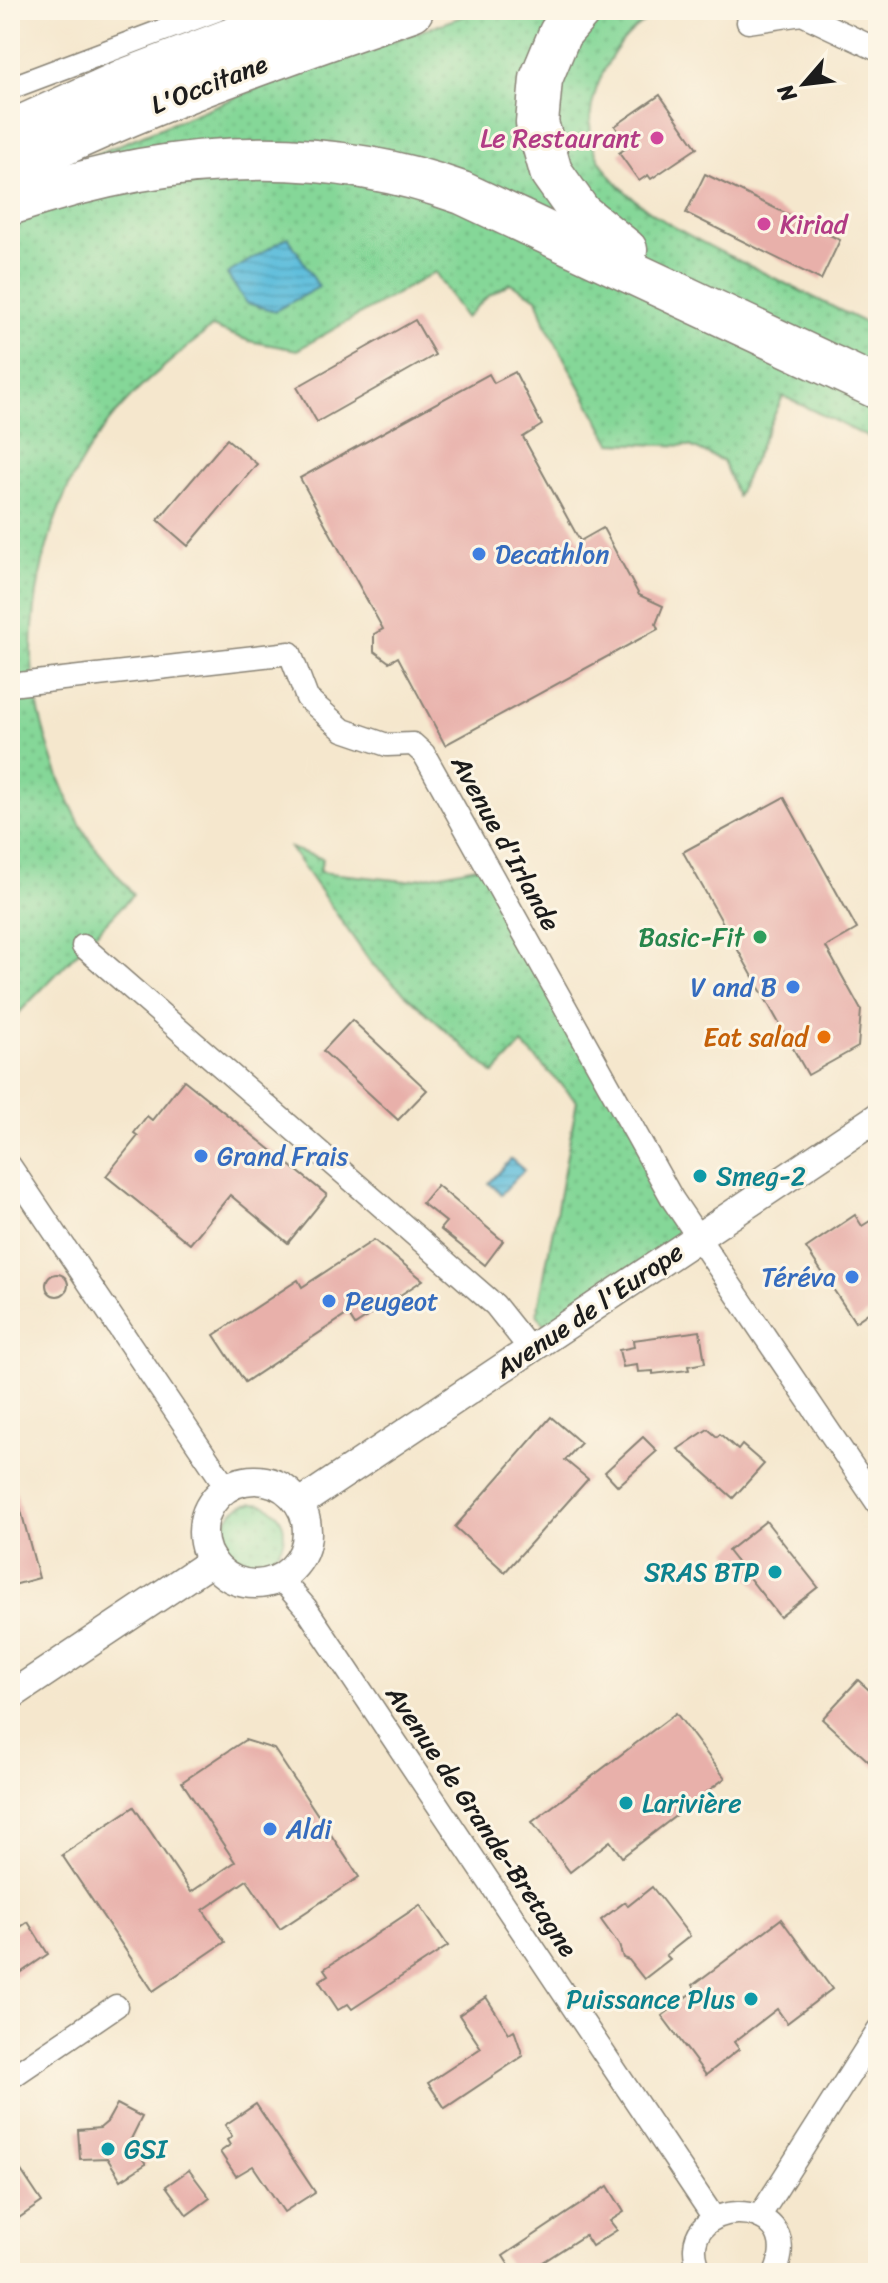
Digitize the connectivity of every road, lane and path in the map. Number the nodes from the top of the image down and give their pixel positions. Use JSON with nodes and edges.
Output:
{"nodes":[{"id":1,"x":217,"y":10,"type":"edge"},
{"id":2,"x":308,"y":10,"type":"edge"},
{"id":3,"x":412,"y":10,"type":"edge"},
{"id":4,"x":580,"y":10,"type":"edge"},
{"id":5,"x":748,"y":22,"type":"dead end"},
{"id":6,"x":878,"y":50,"type":"edge"},
{"id":7,"x":10,"y":88,"type":"edge"},
{"id":8,"x":10,"y":132,"type":"edge"},
{"id":9,"x":10,"y":170,"type":"edge"},
{"id":10,"x":10,"y":204,"type":"edge"},
{"id":11,"x":878,"y":375,"type":"edge"},
{"id":12,"x":878,"y":388,"type":"edge"},
{"id":13,"x":10,"y":685,"type":"edge"},
{"id":14,"x":83,"y":946,"type":"dead end"},
{"id":15,"x":878,"y":1117,"type":"edge"},
{"id":16,"x":10,"y":1166,"type":"edge"},
{"id":17,"x":697,"y":1238,"type":"junction"},
{"id":18,"x":530,"y":1349,"type":"junction"},
{"id":19,"x":227,"y":1488,"type":"junction"},
{"id":20,"x":299,"y":1504,"type":"junction"},
{"id":21,"x":878,"y":1504,"type":"edge"},
{"id":22,"x":212,"y":1561,"type":"junction"},
{"id":23,"x":280,"y":1578,"type":"junction"},
{"id":24,"x":10,"y":1696,"type":"edge"},
{"id":25,"x":116,"y":2006,"type":"dead end"},
{"id":26,"x":878,"y":2030,"type":"edge"},
{"id":27,"x":10,"y":2078,"type":"edge"},
{"id":28,"x":759,"y":2217,"type":"junction"},
{"id":29,"x":714,"y":2218,"type":"junction"},
{"id":30,"x":701,"y":2273,"type":"edge"},
{"id":31,"x":775,"y":2273,"type":"edge"}],
"edges":[{"from":1,"to":7,"type":"street"},
{"from":2,"to":8,"type":"highway","name":"L'Occitane"},
{"from":3,"to":9,"type":"highway","name":"L'Occitane"},
{"from":4,"to":11,"type":"highway"},
{"from":5,"to":6,"type":"street"},
{"from":10,"to":12,"type":"highway"},
{"from":13,"to":17,"type":"street","name":"Avenue d'Irlande"},
{"from":14,"to":18,"type":"street"},
{"from":15,"to":17,"type":"street","name":"Avenue de l'Europe"},
{"from":16,"to":19,"type":"street"},
{"from":17,"to":18,"type":"street","name":"Avenue de l'Europe"},
{"from":17,"to":21,"type":"street"},
{"from":18,"to":20,"type":"street","name":"Avenue de l'Europe"},
{"from":19,"to":20,"type":"street"},
{"from":19,"to":22,"type":"street"},
{"from":20,"to":23,"type":"street"},
{"from":22,"to":23,"type":"street"},
{"from":22,"to":24,"type":"street"},
{"from":23,"to":29,"type":"street","name":"Avenue de Grande-Bretagne"},
{"from":25,"to":27,"type":"street"},
{"from":26,"to":28,"type":"street"},
{"from":28,"to":29,"type":"street"},
{"from":28,"to":31,"type":"street"},
{"from":29,"to":30,"type":"street"}]}
